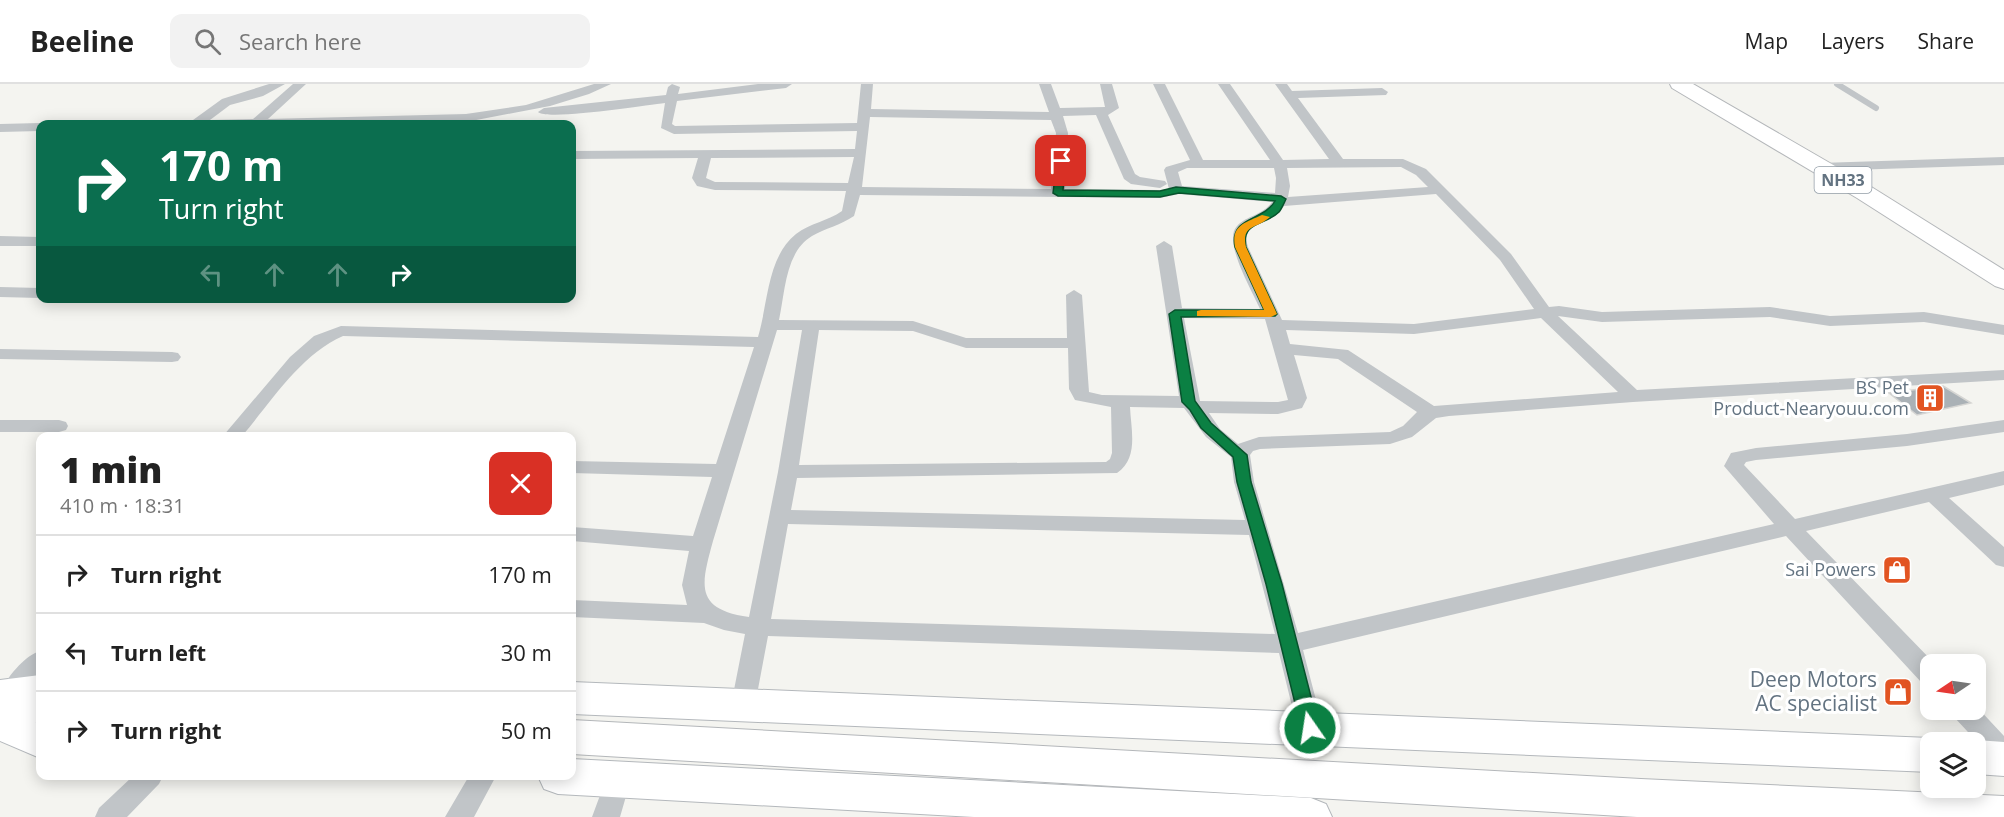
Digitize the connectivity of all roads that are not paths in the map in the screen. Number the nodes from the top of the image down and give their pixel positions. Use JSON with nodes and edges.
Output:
{"nodes":[{"id":1,"x":279,"y":84,"type":"edge"},
{"id":2,"x":300,"y":84,"type":"edge"},
{"id":3,"x":605,"y":84,"type":"edge"},
{"id":4,"x":675,"y":84,"type":"edge"},
{"id":5,"x":786,"y":84,"type":"edge"},
{"id":6,"x":867,"y":84,"type":"edge"},
{"id":7,"x":1045,"y":84,"type":"edge"},
{"id":8,"x":1106,"y":84,"type":"edge"},
{"id":9,"x":1159,"y":84,"type":"edge"},
{"id":10,"x":1224,"y":84,"type":"edge"},
{"id":11,"x":1679,"y":84,"type":"edge"},
{"id":12,"x":1837,"y":84,"type":"edge"},
{"id":13,"x":1285,"y":89,"type":"edge"},
{"id":14,"x":1382,"y":92,"type":"dead end"},
{"id":15,"x":672,"y":98,"type":"junction"},
{"id":16,"x":1876,"y":108,"type":"dead end"},
{"id":17,"x":517,"y":112,"type":"junction"},
{"id":18,"x":1101,"y":112,"type":"junction"},
{"id":19,"x":1057,"y":114,"type":"junction"},
{"id":20,"x":500,"y":119,"type":"edge"},
{"id":21,"x":201,"y":120,"type":"edge"},
{"id":22,"x":260,"y":120,"type":"edge"},
{"id":23,"x":445,"y":120,"type":"edge"},
{"id":24,"x":864,"y":120,"type":"junction"},
{"id":25,"x":36,"y":127,"type":"edge"},
{"id":26,"x":0,"y":128,"type":"edge"},
{"id":27,"x":861,"y":153,"type":"junction"},
{"id":28,"x":706,"y":154,"type":"junction"},
{"id":29,"x":576,"y":155,"type":"edge"},
{"id":30,"x":2004,"y":161,"type":"edge"},
{"id":31,"x":1338,"y":162,"type":"junction"},
{"id":32,"x":1198,"y":163,"type":"junction"},
{"id":33,"x":1279,"y":163,"type":"junction"},
{"id":34,"x":1820,"y":167,"type":"junction"},
{"id":35,"x":1175,"y":187,"type":"junction"},
{"id":36,"x":855,"y":189,"type":"junction"},
{"id":37,"x":1439,"y":190,"type":"junction"},
{"id":38,"x":1058,"y":193,"type":"junction"},
{"id":39,"x":1281,"y":201,"type":"junction"},
{"id":40,"x":0,"y":241,"type":"edge"},
{"id":41,"x":36,"y":242,"type":"edge"},
{"id":42,"x":1164,"y":246,"type":"dead end"},
{"id":43,"x":2004,"y":280,"type":"edge"},
{"id":44,"x":0,"y":292,"type":"edge"},
{"id":45,"x":36,"y":293,"type":"edge"},
{"id":46,"x":1074,"y":295,"type":"dead end"},
{"id":47,"x":1544,"y":312,"type":"junction"},
{"id":48,"x":1175,"y":314,"type":"junction"},
{"id":49,"x":1274,"y":320,"type":"junction"},
{"id":50,"x":811,"y":325,"type":"junction"},
{"id":51,"x":2004,"y":330,"type":"edge"},
{"id":52,"x":766,"y":334,"type":"junction"},
{"id":53,"x":1076,"y":343,"type":"junction"},
{"id":54,"x":1283,"y":349,"type":"junction"},
{"id":55,"x":0,"y":354,"type":"edge"},
{"id":56,"x":172,"y":357,"type":"dead end"},
{"id":57,"x":2004,"y":375,"type":"edge"},
{"id":58,"x":1633,"y":396,"type":"junction"},
{"id":59,"x":1120,"y":400,"type":"junction"},
{"id":60,"x":1192,"y":405,"type":"junction"},
{"id":61,"x":1431,"y":413,"type":"junction"},
{"id":62,"x":0,"y":426,"type":"edge"},
{"id":63,"x":59,"y":426,"type":"dead end"},
{"id":64,"x":2004,"y":426,"type":"edge"},
{"id":65,"x":235,"y":432,"type":"edge"},
{"id":66,"x":1240,"y":455,"type":"junction"},
{"id":67,"x":576,"y":467,"type":"edge"},
{"id":68,"x":724,"y":471,"type":"junction"},
{"id":69,"x":788,"y":472,"type":"junction"},
{"id":70,"x":2004,"y":478,"type":"edge"},
{"id":71,"x":1933,"y":495,"type":"junction"},
{"id":72,"x":779,"y":517,"type":"junction"},
{"id":73,"x":1257,"y":528,"type":"junction"},
{"id":74,"x":1792,"y":529,"type":"junction"},
{"id":75,"x":576,"y":534,"type":"edge"},
{"id":76,"x":701,"y":544,"type":"junction"},
{"id":77,"x":2004,"y":559,"type":"edge"},
{"id":78,"x":576,"y":609,"type":"edge"},
{"id":79,"x":706,"y":614,"type":"junction"},
{"id":80,"x":758,"y":627,"type":"junction"},
{"id":81,"x":1290,"y":644,"type":"junction"},
{"id":82,"x":1920,"y":664,"type":"edge"},
{"id":83,"x":36,"y":667,"type":"edge"},
{"id":84,"x":576,"y":698,"type":"edge"},
{"id":85,"x":15,"y":702,"type":"edge"},
{"id":86,"x":742,"y":705,"type":"junction"},
{"id":87,"x":1973,"y":720,"type":"edge"},
{"id":88,"x":1310,"y":728,"type":"junction"},
{"id":89,"x":36,"y":735,"type":"edge"},
{"id":90,"x":576,"y":737,"type":"edge"},
{"id":91,"x":2004,"y":753,"type":"edge"},
{"id":92,"x":1920,"y":755,"type":"edge"},
{"id":93,"x":1986,"y":758,"type":"edge"},
{"id":94,"x":2004,"y":759,"type":"edge"},
{"id":95,"x":576,"y":777,"type":"edge"},
{"id":96,"x":618,"y":779,"type":"junction"},
{"id":97,"x":146,"y":780,"type":"edge"},
{"id":98,"x":481,"y":780,"type":"edge"},
{"id":99,"x":2004,"y":816,"type":"edge"},
{"id":100,"x":109,"y":817,"type":"edge"},
{"id":101,"x":459,"y":817,"type":"edge"},
{"id":102,"x":606,"y":817,"type":"edge"},
{"id":103,"x":1311,"y":817,"type":"edge"}],
"edges":[{"from":1,"to":21,"type":"street"},
{"from":2,"to":22,"type":"street"},
{"from":3,"to":17,"type":"street"},
{"from":4,"to":15,"type":"street"},
{"from":5,"to":15,"type":"street"},
{"from":6,"to":24,"type":"street"},
{"from":7,"to":19,"type":"street"},
{"from":8,"to":18,"type":"street"},
{"from":9,"to":32,"type":"street"},
{"from":10,"to":33,"type":"street"},
{"from":11,"to":34,"type":"highway","number":"NH33"},
{"from":12,"to":16,"type":"lane"},
{"from":13,"to":14,"type":"street"},
{"from":13,"to":31,"type":"street"},
{"from":15,"to":17,"type":"street"},
{"from":15,"to":24,"type":"street"},
{"from":17,"to":20,"type":"street"},
{"from":18,"to":19,"type":"street"},
{"from":18,"to":35,"type":"street"},
{"from":19,"to":24,"type":"street"},
{"from":19,"to":38,"type":"street"},
{"from":20,"to":23,"type":"street"},
{"from":24,"to":27,"type":"street"},
{"from":25,"to":26,"type":"street"},
{"from":27,"to":28,"type":"street"},
{"from":27,"to":36,"type":"street"},
{"from":28,"to":29,"type":"street"},
{"from":28,"to":36,"type":"street"},
{"from":30,"to":34,"type":"street"},
{"from":31,"to":33,"type":"street"},
{"from":31,"to":37,"type":"street"},
{"from":32,"to":33,"type":"street"},
{"from":32,"to":35,"type":"street"},
{"from":33,"to":39,"type":"street"},
{"from":34,"to":43,"type":"highway","number":"NH33"},
{"from":35,"to":38,"type":"street"},
{"from":35,"to":39,"type":"street"},
{"from":36,"to":38,"type":"street"},
{"from":36,"to":52,"type":"street"},
{"from":37,"to":39,"type":"street"},
{"from":37,"to":47,"type":"street"},
{"from":39,"to":49,"type":"street"},
{"from":40,"to":41,"type":"street"},
{"from":42,"to":48,"type":"street"},
{"from":44,"to":45,"type":"street"},
{"from":46,"to":53,"type":"street"},
{"from":47,"to":49,"type":"street"},
{"from":47,"to":51,"type":"street"},
{"from":47,"to":58,"type":"street"},
{"from":48,"to":49,"type":"street"},
{"from":48,"to":60,"type":"street"},
{"from":49,"to":54,"type":"street"},
{"from":50,"to":52,"type":"street"},
{"from":50,"to":53,"type":"street"},
{"from":50,"to":69,"type":"street"},
{"from":52,"to":65,"type":"street"},
{"from":52,"to":68,"type":"street"},
{"from":53,"to":59,"type":"street"},
{"from":54,"to":60,"type":"street"},
{"from":54,"to":61,"type":"street"},
{"from":55,"to":56,"type":"street"},
{"from":57,"to":58,"type":"street"},
{"from":58,"to":61,"type":"street"},
{"from":59,"to":60,"type":"street"},
{"from":59,"to":69,"type":"street"},
{"from":60,"to":66,"type":"street"},
{"from":61,"to":66,"type":"street"},
{"from":62,"to":63,"type":"street"},
{"from":64,"to":74,"type":"street"},
{"from":66,"to":73,"type":"street"},
{"from":67,"to":68,"type":"street"},
{"from":68,"to":76,"type":"street"},
{"from":69,"to":72,"type":"street"},
{"from":70,"to":71,"type":"street"},
{"from":71,"to":74,"type":"street"},
{"from":71,"to":77,"type":"street"},
{"from":72,"to":73,"type":"street"},
{"from":72,"to":80,"type":"street"},
{"from":73,"to":81,"type":"street"},
{"from":74,"to":81,"type":"street"},
{"from":74,"to":82,"type":"street"},
{"from":75,"to":76,"type":"street"},
{"from":76,"to":79,"type":"street"},
{"from":78,"to":79,"type":"street"},
{"from":79,"to":80,"type":"street"},
{"from":80,"to":81,"type":"street"},
{"from":80,"to":86,"type":"street"},
{"from":81,"to":88,"type":"street"},
{"from":83,"to":85,"type":"street"},
{"from":84,"to":86,"type":"main road"},
{"from":85,"to":89,"type":"main road"},
{"from":86,"to":88,"type":"main road"},
{"from":87,"to":91,"type":"street"},
{"from":88,"to":92,"type":"main road"},
{"from":90,"to":99,"type":"highway"},
{"from":93,"to":94,"type":"main road"},
{"from":95,"to":96,"type":"main road"},
{"from":96,"to":102,"type":"street"},
{"from":96,"to":103,"type":"main road"},
{"from":97,"to":100,"type":"street"},
{"from":98,"to":101,"type":"street"}]}
